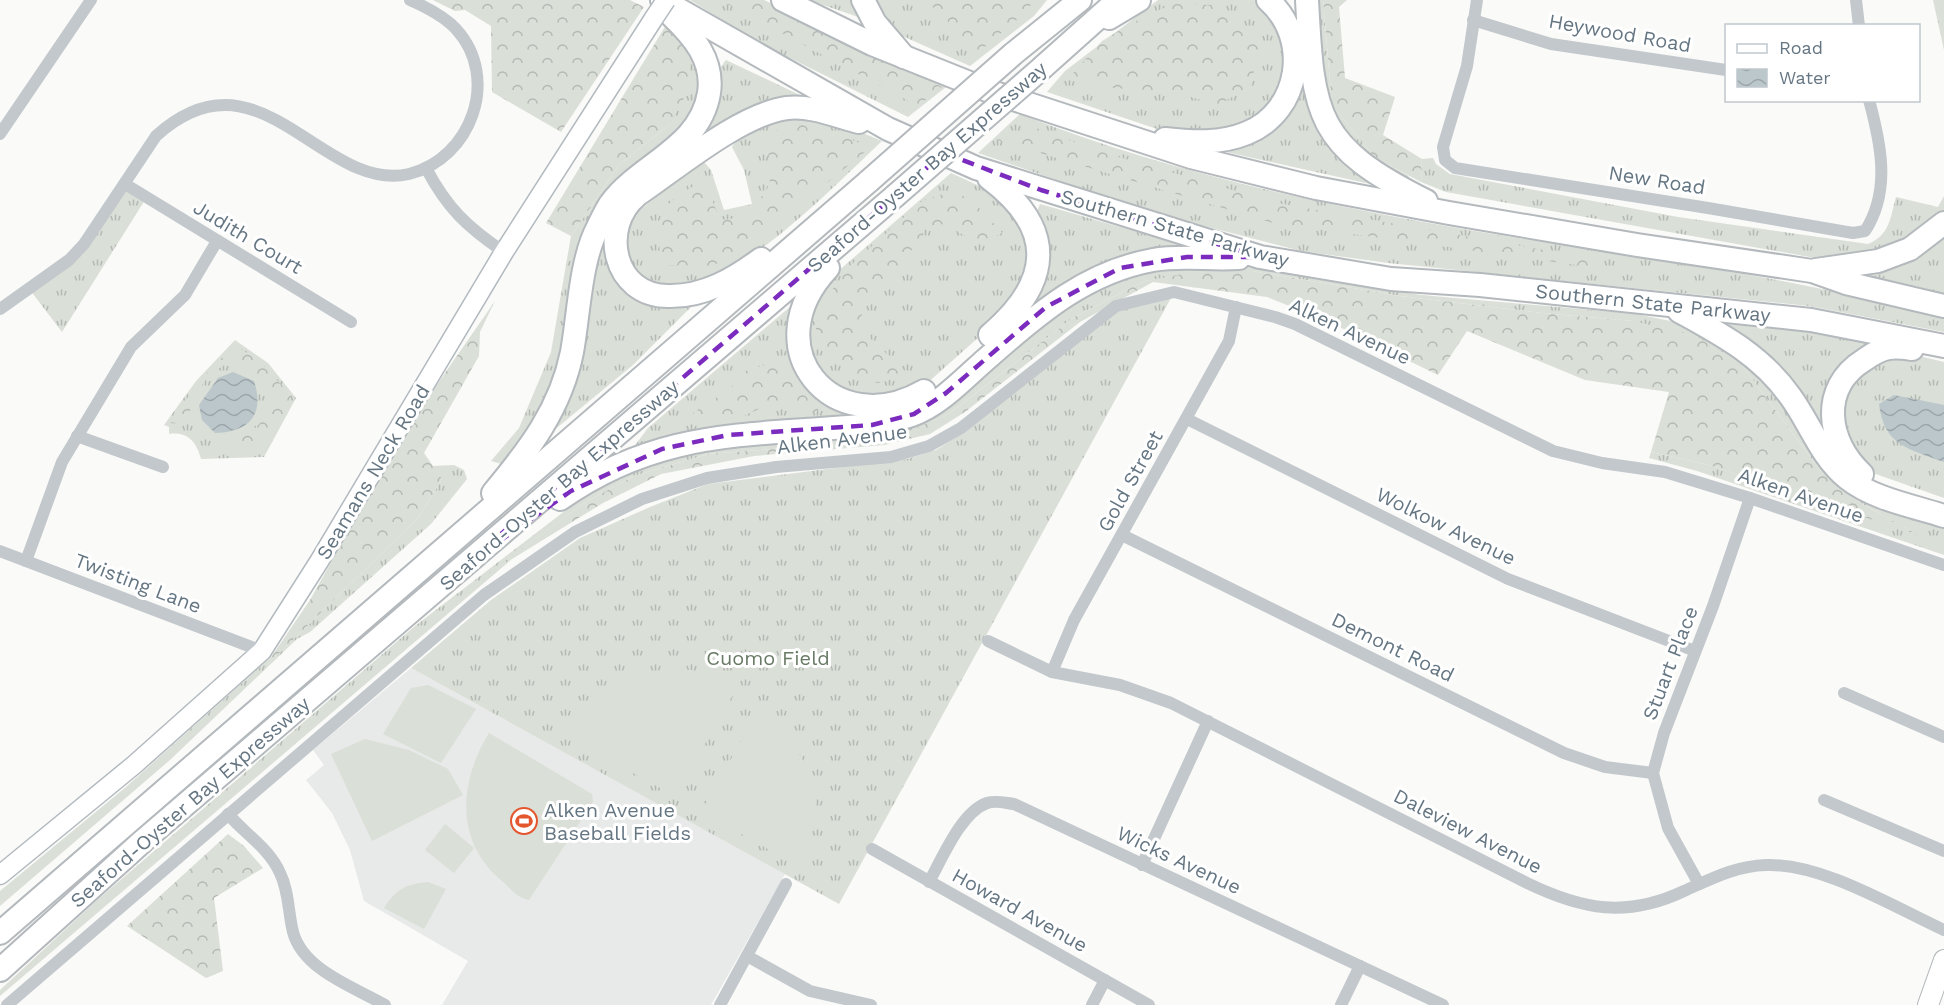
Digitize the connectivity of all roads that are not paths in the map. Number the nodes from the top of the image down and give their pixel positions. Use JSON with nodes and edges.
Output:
{"nodes":[{"id":1,"x":91,"y":0,"type":"edge"},
{"id":2,"x":410,"y":0,"type":"edge"},
{"id":3,"x":783,"y":0,"type":"edge"},
{"id":4,"x":863,"y":0,"type":"edge"},
{"id":5,"x":1056,"y":0,"type":"edge"},
{"id":6,"x":1080,"y":0,"type":"edge"},
{"id":7,"x":1118,"y":0,"type":"edge"},
{"id":8,"x":1139,"y":0,"type":"edge"},
{"id":9,"x":1268,"y":0,"type":"edge"},
{"id":10,"x":1307,"y":0,"type":"edge"},
{"id":11,"x":1477,"y":0,"type":"edge"},
{"id":12,"x":1856,"y":0,"type":"edge"},
{"id":13,"x":659,"y":4,"type":"edge"},
{"id":14,"x":1473,"y":20,"type":"junction"},
{"id":15,"x":1859,"y":24,"type":"edge"},
{"id":16,"x":1070,"y":43,"type":"junction"},
{"id":17,"x":1013,"y":54,"type":"junction"},
{"id":18,"x":905,"y":58,"type":"junction"},
{"id":19,"x":1725,"y":70,"type":"edge"},
{"id":20,"x":1870,"y":102,"type":"edge"},
{"id":21,"x":888,"y":129,"type":"junction"},
{"id":22,"x":0,"y":134,"type":"edge"},
{"id":23,"x":1118,"y":134,"type":"junction"},
{"id":24,"x":426,"y":168,"type":"junction"},
{"id":25,"x":976,"y":168,"type":"junction"},
{"id":26,"x":869,"y":181,"type":"junction"},
{"id":27,"x":125,"y":184,"type":"junction"},
{"id":28,"x":895,"y":196,"type":"junction"},
{"id":29,"x":1449,"y":213,"type":"junction"},
{"id":30,"x":1944,"y":223,"type":"edge"},
{"id":31,"x":217,"y":241,"type":"junction"},
{"id":32,"x":504,"y":252,"type":"junction"},
{"id":33,"x":1260,"y":257,"type":"junction"},
{"id":34,"x":1812,"y":271,"type":"junction"},
{"id":35,"x":1670,"y":306,"type":"junction"},
{"id":36,"x":1944,"y":306,"type":"edge"},
{"id":37,"x":1236,"y":307,"type":"junction"},
{"id":38,"x":0,"y":309,"type":"edge"},
{"id":39,"x":351,"y":321,"type":"dead end"},
{"id":40,"x":1944,"y":347,"type":"edge"},
{"id":41,"x":1187,"y":419,"type":"junction"},
{"id":42,"x":77,"y":436,"type":"junction"},
{"id":43,"x":163,"y":467,"type":"dead end"},
{"id":44,"x":1750,"y":498,"type":"junction"},
{"id":45,"x":1944,"y":505,"type":"edge"},
{"id":46,"x":1944,"y":516,"type":"edge"},
{"id":47,"x":1122,"y":535,"type":"junction"},
{"id":48,"x":448,"y":545,"type":"junction"},
{"id":49,"x":0,"y":551,"type":"edge"},
{"id":50,"x":26,"y":561,"type":"junction"},
{"id":51,"x":465,"y":565,"type":"junction"},
{"id":52,"x":1944,"y":565,"type":"edge"},
{"id":53,"x":988,"y":640,"type":"dead end"},
{"id":54,"x":262,"y":651,"type":"junction"},
{"id":55,"x":1695,"y":651,"type":"junction"},
{"id":56,"x":1052,"y":672,"type":"junction"},
{"id":57,"x":1844,"y":693,"type":"dead end"},
{"id":58,"x":1208,"y":721,"type":"junction"},
{"id":59,"x":1944,"y":737,"type":"edge"},
{"id":60,"x":1653,"y":773,"type":"junction"},
{"id":61,"x":1824,"y":800,"type":"dead end"},
{"id":62,"x":228,"y":814,"type":"junction"},
{"id":63,"x":872,"y":849,"type":"dead end"},
{"id":64,"x":1944,"y":851,"type":"edge"},
{"id":65,"x":1142,"y":865,"type":"junction"},
{"id":66,"x":0,"y":875,"type":"edge"},
{"id":67,"x":928,"y":882,"type":"junction"},
{"id":68,"x":786,"y":884,"type":"dead end"},
{"id":69,"x":1699,"y":884,"type":"junction"},
{"id":70,"x":1944,"y":930,"type":"edge"},
{"id":71,"x":0,"y":933,"type":"edge"},
{"id":72,"x":747,"y":956,"type":"junction"},
{"id":73,"x":1944,"y":960,"type":"edge"},
{"id":74,"x":1360,"y":966,"type":"junction"},
{"id":75,"x":0,"y":970,"type":"edge"},
{"id":76,"x":1105,"y":980,"type":"junction"},
{"id":77,"x":7,"y":1005,"type":"edge"},
{"id":78,"x":385,"y":1005,"type":"edge"},
{"id":79,"x":720,"y":1005,"type":"edge"},
{"id":80,"x":871,"y":1005,"type":"edge"},
{"id":81,"x":1092,"y":1005,"type":"edge"},
{"id":82,"x":1149,"y":1005,"type":"edge"},
{"id":83,"x":1341,"y":1005,"type":"edge"},
{"id":84,"x":1443,"y":1005,"type":"edge"},
{"id":85,"x":1928,"y":1005,"type":"edge"}],
"edges":[{"from":1,"to":22,"type":"street"},
{"from":2,"to":24,"type":"street"},
{"from":3,"to":18,"type":"highway"},
{"from":4,"to":18,"type":"highway"},
{"from":5,"to":17,"type":"highway"},
{"from":6,"to":17,"type":"highway","name":"Seaford-Oyster Bay Expressway"},
{"from":7,"to":16,"type":"highway","name":"Seaford-Oyster Bay Expressway"},
{"from":8,"to":16,"type":"highway"},
{"from":9,"to":23,"type":"highway"},
{"from":10,"to":29,"type":"highway"},
{"from":11,"to":14,"type":"street"},
{"from":12,"to":15,"type":"street"},
{"from":13,"to":21,"type":"highway","name":"Southern State Parkway"},
{"from":13,"to":32,"type":"main road","name":"Seamans Neck Road"},
{"from":13,"to":48,"type":"highway"},
{"from":14,"to":19,"type":"street","name":"Heywood Road"},
{"from":14,"to":20,"type":"street","name":"New Road"},
{"from":16,"to":28,"type":"highway","name":"Seaford-Oyster Bay Expressway","bridge":true},
{"from":17,"to":26,"type":"highway","name":"Seaford-Oyster Bay Expressway","bridge":true},
{"from":18,"to":23,"type":"highway"},
{"from":21,"to":25,"type":"highway","name":"Southern State Parkway"},
{"from":21,"to":26,"type":"highway"},
{"from":23,"to":29,"type":"highway"},
{"from":24,"to":27,"type":"street"},
{"from":24,"to":32,"type":"street"},
{"from":25,"to":28,"type":"highway"},
{"from":25,"to":33,"type":"highway","name":"Southern State Parkway"},
{"from":26,"to":48,"type":"highway","name":"Seaford-Oyster Bay Expressway"},
{"from":27,"to":31,"type":"street","name":"Judith Court"},
{"from":27,"to":38,"type":"street"},
{"from":28,"to":51,"type":"highway","name":"Seaford-Oyster Bay Expressway"},
{"from":29,"to":34,"type":"highway"},
{"from":30,"to":34,"type":"highway"},
{"from":31,"to":39,"type":"street","name":"Judith Court"},
{"from":31,"to":42,"type":"street"},
{"from":32,"to":54,"type":"main road","name":"Seamans Neck Road"},
{"from":33,"to":35,"type":"highway","name":"Southern State Parkway"},
{"from":33,"to":51,"type":"highway"},
{"from":34,"to":36,"type":"highway"},
{"from":35,"to":40,"type":"highway","name":"Southern State Parkway"},
{"from":35,"to":46,"type":"highway"},
{"from":37,"to":41,"type":"street","name":"Gold Street"},
{"from":37,"to":44,"type":"street","name":"Alken Avenue"},
{"from":37,"to":62,"type":"street","name":"Alken Avenue"},
{"from":40,"to":45,"type":"highway"},
{"from":41,"to":47,"type":"street","name":"Gold Street"},
{"from":41,"to":55,"type":"street","name":"Wolkow Avenue"},
{"from":42,"to":43,"type":"street"},
{"from":42,"to":50,"type":"street"},
{"from":44,"to":52,"type":"street","name":"Alken Avenue"},
{"from":44,"to":55,"type":"street","name":"Stuart Place"},
{"from":47,"to":56,"type":"street","name":"Gold Street"},
{"from":47,"to":60,"type":"street","name":"Demont Road"},
{"from":48,"to":71,"type":"highway","name":"Seaford-Oyster Bay Expressway"},
{"from":49,"to":50,"type":"street","name":"Twisting Lane"},
{"from":50,"to":54,"type":"street","name":"Twisting Lane"},
{"from":51,"to":75,"type":"highway","name":"Seaford-Oyster Bay Expressway"},
{"from":53,"to":56,"type":"street","name":"Daleview Avenue"},
{"from":54,"to":66,"type":"main road","name":"Seamans Neck Road"},
{"from":55,"to":60,"type":"street","name":"Stuart Place"},
{"from":56,"to":58,"type":"street","name":"Daleview Avenue"},
{"from":57,"to":59,"type":"street"},
{"from":58,"to":65,"type":"street"},
{"from":58,"to":69,"type":"street","name":"Daleview Avenue"},
{"from":60,"to":69,"type":"street","name":"Stuart Place"},
{"from":61,"to":64,"type":"street"},
{"from":62,"to":77,"type":"street","name":"Alken Avenue"},
{"from":62,"to":78,"type":"street"},
{"from":63,"to":67,"type":"street","name":"Howard Avenue"},
{"from":65,"to":67,"type":"street","name":"Wicks Avenue"},
{"from":65,"to":74,"type":"street","name":"Wicks Avenue"},
{"from":67,"to":76,"type":"street","name":"Howard Avenue"},
{"from":68,"to":72,"type":"street"},
{"from":69,"to":70,"type":"street","name":"Daleview Avenue"},
{"from":72,"to":79,"type":"street"},
{"from":72,"to":80,"type":"street"},
{"from":73,"to":85,"type":"main road"},
{"from":74,"to":83,"type":"street"},
{"from":74,"to":84,"type":"street","name":"Wicks Avenue"},
{"from":76,"to":81,"type":"street"},
{"from":76,"to":82,"type":"street","name":"Howard Avenue"}]}
